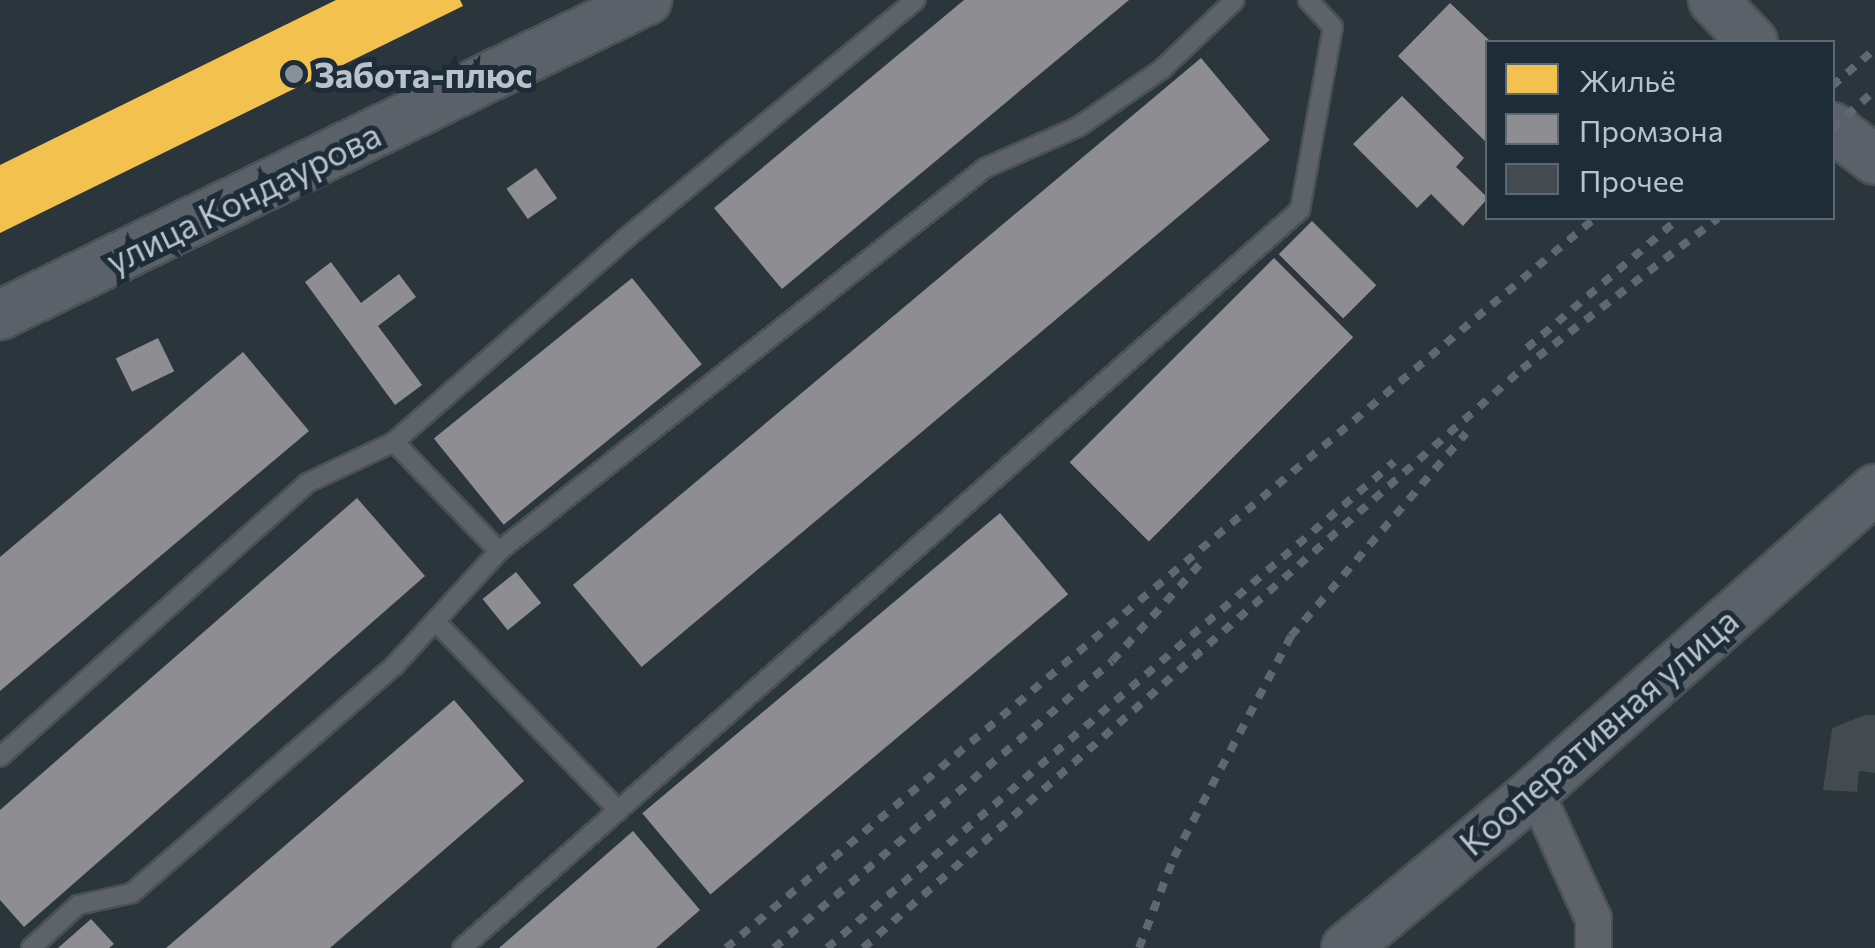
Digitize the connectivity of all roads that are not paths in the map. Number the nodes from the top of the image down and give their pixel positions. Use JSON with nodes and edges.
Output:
{"nodes":[{"id":1,"x":647,"y":0,"type":"edge"},
{"id":2,"x":916,"y":0,"type":"edge"},
{"id":3,"x":1235,"y":0,"type":"edge"},
{"id":4,"x":1308,"y":0,"type":"edge"},
{"id":5,"x":1714,"y":0,"type":"edge"},
{"id":6,"x":1751,"y":40,"type":"edge"},
{"id":7,"x":1835,"y":129,"type":"edge"},
{"id":8,"x":1875,"y":160,"type":"edge"},
{"id":9,"x":0,"y":315,"type":"edge"},
{"id":10,"x":394,"y":442,"type":"junction"},
{"id":11,"x":1866,"y":500,"type":"edge"},
{"id":12,"x":500,"y":551,"type":"junction"},
{"id":13,"x":435,"y":622,"type":"junction"},
{"id":14,"x":0,"y":758,"type":"edge"},
{"id":15,"x":1535,"y":791,"type":"junction"},
{"id":16,"x":618,"y":810,"type":"junction"},
{"id":17,"x":31,"y":948,"type":"edge"},
{"id":18,"x":462,"y":948,"type":"edge"},
{"id":19,"x":1346,"y":948,"type":"edge"},
{"id":20,"x":1593,"y":948,"type":"edge"}],
"edges":[{"from":1,"to":9,"type":"main road","name":"улица Кондаурова"},
{"from":2,"to":10,"type":"lane"},
{"from":3,"to":12,"type":"lane"},
{"from":4,"to":16,"type":"lane"},
{"from":5,"to":6,"type":"main road"},
{"from":7,"to":8,"type":"main road"},
{"from":10,"to":12,"type":"lane"},
{"from":10,"to":14,"type":"lane"},
{"from":11,"to":15,"type":"main road","name":"Кооперативная улица"},
{"from":12,"to":13,"type":"lane"},
{"from":13,"to":16,"type":"lane"},
{"from":13,"to":17,"type":"lane"},
{"from":15,"to":19,"type":"main road","name":"Кооперативная улица"},
{"from":15,"to":20,"type":"street"},
{"from":16,"to":18,"type":"lane"}]}
